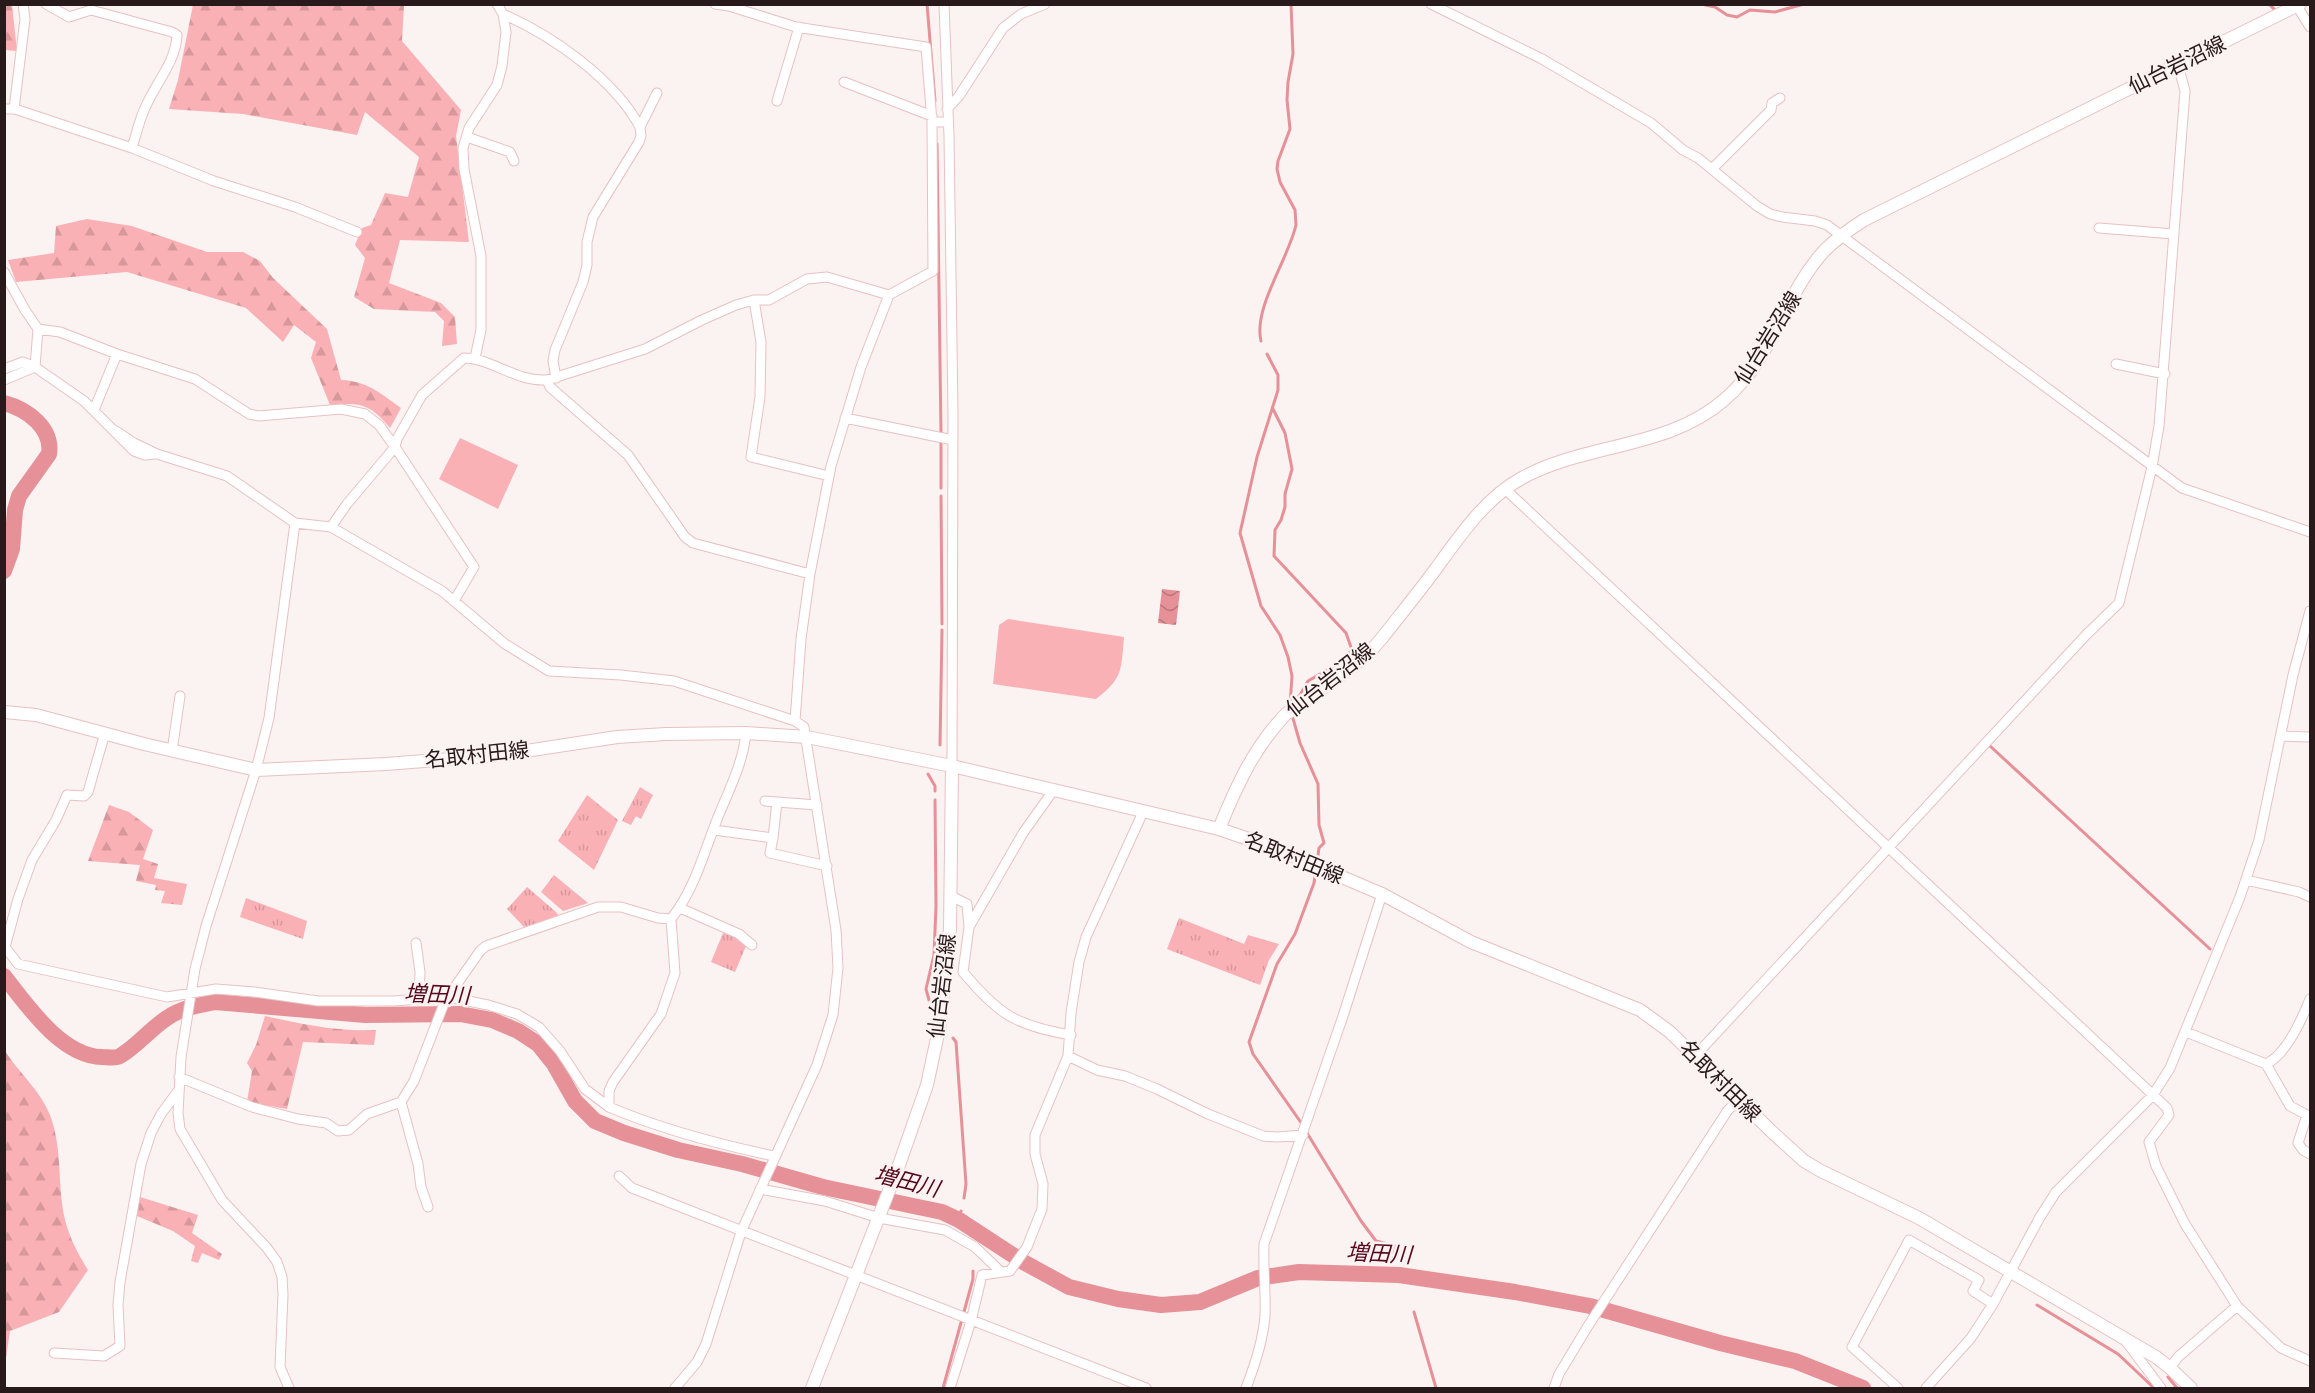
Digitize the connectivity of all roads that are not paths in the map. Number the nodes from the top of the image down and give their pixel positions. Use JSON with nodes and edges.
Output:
{"nodes":[{"id":1,"x":23,"y":4,"type":"edge"},
{"id":2,"x":46,"y":4,"type":"edge"},
{"id":3,"x":715,"y":4,"type":"edge"},
{"id":4,"x":944,"y":4,"type":"edge"},
{"id":5,"x":1045,"y":4,"type":"edge"},
{"id":6,"x":1431,"y":4,"type":"edge"},
{"id":7,"x":2299,"y":5,"type":"edge"},
{"id":8,"x":502,"y":8,"type":"edge"},
{"id":9,"x":2310,"y":27,"type":"edge"},
{"id":10,"x":798,"y":31,"type":"junction"},
{"id":11,"x":2178,"y":64,"type":"junction"},
{"id":12,"x":844,"y":82,"type":"dead end"},
{"id":13,"x":657,"y":93,"type":"dead end"},
{"id":14,"x":1780,"y":98,"type":"dead end"},
{"id":15,"x":777,"y":101,"type":"dead end"},
{"id":16,"x":9,"y":109,"type":"edge"},
{"id":17,"x":947,"y":109,"type":"junction"},
{"id":18,"x":937,"y":121,"type":"junction"},
{"id":19,"x":640,"y":127,"type":"junction"},
{"id":20,"x":467,"y":137,"type":"junction"},
{"id":21,"x":132,"y":148,"type":"junction"},
{"id":22,"x":514,"y":161,"type":"dead end"},
{"id":23,"x":1712,"y":169,"type":"junction"},
{"id":24,"x":2099,"y":228,"type":"dead end"},
{"id":25,"x":357,"y":232,"type":"dead end"},
{"id":26,"x":2174,"y":234,"type":"junction"},
{"id":27,"x":1841,"y":236,"type":"junction"},
{"id":28,"x":4,"y":272,"type":"edge"},
{"id":29,"x":889,"y":295,"type":"junction"},
{"id":30,"x":754,"y":300,"type":"junction"},
{"id":31,"x":38,"y":329,"type":"junction"},
{"id":32,"x":117,"y":354,"type":"junction"},
{"id":33,"x":476,"y":358,"type":"junction"},
{"id":34,"x":2116,"y":364,"type":"dead end"},
{"id":35,"x":35,"y":367,"type":"junction"},
{"id":36,"x":4,"y":369,"type":"edge"},
{"id":37,"x":2164,"y":374,"type":"junction"},
{"id":38,"x":552,"y":379,"type":"junction"},
{"id":39,"x":4,"y":380,"type":"edge"},
{"id":40,"x":94,"y":410,"type":"junction"},
{"id":41,"x":845,"y":418,"type":"junction"},
{"id":42,"x":953,"y":440,"type":"junction"},
{"id":43,"x":395,"y":447,"type":"junction"},
{"id":44,"x":2152,"y":467,"type":"junction"},
{"id":45,"x":829,"y":476,"type":"junction"},
{"id":46,"x":1505,"y":489,"type":"junction"},
{"id":47,"x":295,"y":523,"type":"junction"},
{"id":48,"x":331,"y":527,"type":"junction"},
{"id":49,"x":2310,"y":532,"type":"edge"},
{"id":50,"x":810,"y":574,"type":"junction"},
{"id":51,"x":454,"y":601,"type":"junction"},
{"id":52,"x":2310,"y":611,"type":"edge"},
{"id":53,"x":180,"y":696,"type":"dead end"},
{"id":54,"x":4,"y":712,"type":"edge"},
{"id":55,"x":795,"y":722,"type":"junction"},
{"id":56,"x":105,"y":733,"type":"junction"},
{"id":57,"x":746,"y":733,"type":"junction"},
{"id":58,"x":2281,"y":736,"type":"junction"},
{"id":59,"x":807,"y":737,"type":"junction"},
{"id":60,"x":2310,"y":737,"type":"edge"},
{"id":61,"x":172,"y":751,"type":"junction"},
{"id":62,"x":952,"y":766,"type":"junction"},
{"id":63,"x":256,"y":770,"type":"junction"},
{"id":64,"x":1053,"y":791,"type":"junction"},
{"id":65,"x":765,"y":801,"type":"dead end"},
{"id":66,"x":777,"y":802,"type":"junction"},
{"id":67,"x":817,"y":805,"type":"junction"},
{"id":68,"x":1143,"y":812,"type":"junction"},
{"id":69,"x":1218,"y":829,"type":"junction"},
{"id":70,"x":714,"y":830,"type":"junction"},
{"id":71,"x":773,"y":838,"type":"junction"},
{"id":72,"x":1888,"y":848,"type":"junction"},
{"id":73,"x":827,"y":866,"type":"junction"},
{"id":74,"x":2246,"y":880,"type":"junction"},
{"id":75,"x":1382,"y":894,"type":"junction"},
{"id":76,"x":951,"y":896,"type":"junction"},
{"id":77,"x":2310,"y":897,"type":"edge"},
{"id":78,"x":680,"y":908,"type":"junction"},
{"id":79,"x":671,"y":918,"type":"junction"},
{"id":80,"x":969,"y":927,"type":"junction"},
{"id":81,"x":416,"y":943,"type":"dead end"},
{"id":82,"x":752,"y":945,"type":"dead end"},
{"id":83,"x":6,"y":952,"type":"edge"},
{"id":84,"x":190,"y":994,"type":"junction"},
{"id":85,"x":419,"y":999,"type":"junction"},
{"id":86,"x":446,"y":999,"type":"junction"},
{"id":87,"x":2310,"y":999,"type":"edge"},
{"id":88,"x":2187,"y":1032,"type":"junction"},
{"id":89,"x":1071,"y":1035,"type":"junction"},
{"id":90,"x":1068,"y":1056,"type":"junction"},
{"id":91,"x":1695,"y":1056,"type":"junction"},
{"id":92,"x":2265,"y":1064,"type":"junction"},
{"id":93,"x":179,"y":1077,"type":"junction"},
{"id":94,"x":178,"y":1091,"type":"junction"},
{"id":95,"x":2153,"y":1095,"type":"junction"},
{"id":96,"x":401,"y":1102,"type":"junction"},
{"id":97,"x":1734,"y":1105,"type":"junction"},
{"id":98,"x":609,"y":1107,"type":"junction"},
{"id":99,"x":1304,"y":1131,"type":"junction"},
{"id":100,"x":2310,"y":1154,"type":"edge"},
{"id":101,"x":774,"y":1158,"type":"junction"},
{"id":102,"x":619,"y":1176,"type":"dead end"},
{"id":103,"x":761,"y":1187,"type":"junction"},
{"id":104,"x":428,"y":1207,"type":"dead end"},
{"id":105,"x":879,"y":1216,"type":"junction"},
{"id":106,"x":741,"y":1232,"type":"junction"},
{"id":107,"x":1006,"y":1271,"type":"junction"},
{"id":108,"x":2010,"y":1271,"type":"junction"},
{"id":109,"x":855,"y":1276,"type":"junction"},
{"id":110,"x":1993,"y":1304,"type":"junction"},
{"id":111,"x":2237,"y":1306,"type":"junction"},
{"id":112,"x":965,"y":1318,"type":"junction"},
{"id":113,"x":2125,"y":1339,"type":"junction"},
{"id":114,"x":54,"y":1353,"type":"dead end"},
{"id":115,"x":2310,"y":1361,"type":"edge"},
{"id":116,"x":2170,"y":1368,"type":"junction"},
{"id":117,"x":289,"y":1389,"type":"edge"},
{"id":118,"x":675,"y":1389,"type":"edge"},
{"id":119,"x":812,"y":1389,"type":"edge"},
{"id":120,"x":950,"y":1389,"type":"edge"},
{"id":121,"x":1146,"y":1389,"type":"edge"},
{"id":122,"x":1246,"y":1389,"type":"edge"},
{"id":123,"x":1554,"y":1389,"type":"edge"},
{"id":124,"x":1898,"y":1389,"type":"edge"},
{"id":125,"x":1926,"y":1389,"type":"edge"},
{"id":126,"x":2161,"y":1389,"type":"edge"},
{"id":127,"x":2191,"y":1389,"type":"edge"}],
"edges":[{"from":1,"to":16,"type":"street"},
{"from":2,"to":21,"type":"street"},
{"from":3,"to":10,"type":"street"},
{"from":4,"to":17,"type":"street"},
{"from":5,"to":17,"type":"street"},
{"from":6,"to":23,"type":"street"},
{"from":7,"to":9,"type":"street"},
{"from":7,"to":11,"type":"main road","name":"仙台岩沼線"},
{"from":8,"to":19,"type":"street"},
{"from":8,"to":20,"type":"street"},
{"from":10,"to":15,"type":"street"},
{"from":10,"to":18,"type":"street"},
{"from":11,"to":26,"type":"street"},
{"from":11,"to":27,"type":"main road","name":"仙台岩沼線"},
{"from":12,"to":18,"type":"street"},
{"from":13,"to":19,"type":"street"},
{"from":14,"to":23,"type":"street"},
{"from":16,"to":21,"type":"street"},
{"from":17,"to":18,"type":"street"},
{"from":18,"to":29,"type":"street"},
{"from":18,"to":42,"type":"street"},
{"from":19,"to":38,"type":"street"},
{"from":20,"to":22,"type":"street"},
{"from":20,"to":33,"type":"street"},
{"from":21,"to":25,"type":"street"},
{"from":23,"to":27,"type":"street"},
{"from":24,"to":26,"type":"street"},
{"from":26,"to":37,"type":"street"},
{"from":27,"to":44,"type":"street"},
{"from":27,"to":46,"type":"main road","name":"仙台岩沼線"},
{"from":28,"to":31,"type":"street"},
{"from":29,"to":30,"type":"street"},
{"from":29,"to":41,"type":"street"},
{"from":30,"to":38,"type":"street"},
{"from":30,"to":45,"type":"street"},
{"from":31,"to":32,"type":"street"},
{"from":31,"to":35,"type":"street"},
{"from":32,"to":40,"type":"street"},
{"from":32,"to":43,"type":"street"},
{"from":33,"to":38,"type":"street"},
{"from":33,"to":43,"type":"street"},
{"from":34,"to":37,"type":"street"},
{"from":35,"to":36,"type":"street"},
{"from":35,"to":39,"type":"street"},
{"from":35,"to":40,"type":"street"},
{"from":37,"to":44,"type":"street"},
{"from":38,"to":50,"type":"street"},
{"from":40,"to":47,"type":"street"},
{"from":41,"to":42,"type":"street"},
{"from":41,"to":45,"type":"street"},
{"from":42,"to":62,"type":"street"},
{"from":43,"to":48,"type":"street"},
{"from":43,"to":51,"type":"street"},
{"from":44,"to":49,"type":"street"},
{"from":44,"to":72,"type":"street"},
{"from":45,"to":50,"type":"street"},
{"from":46,"to":69,"type":"main road","name":"仙台岩沼線"},
{"from":46,"to":72,"type":"street"},
{"from":47,"to":48,"type":"street"},
{"from":47,"to":63,"type":"street"},
{"from":48,"to":51,"type":"street"},
{"from":50,"to":55,"type":"street"},
{"from":51,"to":55,"type":"street"},
{"from":52,"to":58,"type":"street"},
{"from":53,"to":61,"type":"street"},
{"from":54,"to":56,"type":"main road","name":"名取村田線"},
{"from":55,"to":59,"type":"street"},
{"from":56,"to":61,"type":"main road","name":"名取村田線"},
{"from":56,"to":83,"type":"street"},
{"from":57,"to":59,"type":"main road","name":"名取村田線"},
{"from":57,"to":63,"type":"main road","name":"名取村田線"},
{"from":57,"to":70,"type":"street"},
{"from":58,"to":60,"type":"street"},
{"from":58,"to":74,"type":"street"},
{"from":59,"to":62,"type":"main road","name":"名取村田線"},
{"from":59,"to":67,"type":"street"},
{"from":61,"to":63,"type":"main road","name":"名取村田線"},
{"from":62,"to":64,"type":"main road"},
{"from":62,"to":76,"type":"main road","name":"仙台岩沼線"},
{"from":63,"to":84,"type":"street"},
{"from":64,"to":68,"type":"main road"},
{"from":64,"to":80,"type":"street"},
{"from":65,"to":66,"type":"street"},
{"from":66,"to":67,"type":"street"},
{"from":66,"to":71,"type":"street"},
{"from":67,"to":73,"type":"street"},
{"from":68,"to":69,"type":"main road"},
{"from":68,"to":89,"type":"street"},
{"from":69,"to":75,"type":"main road","name":"名取村田線"},
{"from":70,"to":71,"type":"street"},
{"from":70,"to":78,"type":"street"},
{"from":71,"to":73,"type":"street"},
{"from":72,"to":91,"type":"street"},
{"from":72,"to":95,"type":"street"},
{"from":73,"to":101,"type":"street"},
{"from":74,"to":77,"type":"street"},
{"from":74,"to":88,"type":"street"},
{"from":75,"to":91,"type":"main road","name":"名取村田線"},
{"from":75,"to":99,"type":"street"},
{"from":76,"to":80,"type":"street"},
{"from":76,"to":105,"type":"main road","name":"仙台岩沼線"},
{"from":78,"to":79,"type":"street"},
{"from":78,"to":82,"type":"street"},
{"from":79,"to":86,"type":"street"},
{"from":79,"to":98,"type":"street"},
{"from":80,"to":89,"type":"street"},
{"from":81,"to":85,"type":"street"},
{"from":83,"to":84,"type":"street"},
{"from":84,"to":85,"type":"street"},
{"from":84,"to":93,"type":"street"},
{"from":85,"to":86,"type":"street"},
{"from":86,"to":96,"type":"street"},
{"from":86,"to":98,"type":"street"},
{"from":87,"to":92,"type":"street"},
{"from":88,"to":92,"type":"street"},
{"from":88,"to":95,"type":"street"},
{"from":89,"to":90,"type":"street"},
{"from":90,"to":99,"type":"street"},
{"from":90,"to":107,"type":"street"},
{"from":91,"to":97,"type":"main road","name":"名取村田線"},
{"from":92,"to":100,"type":"street"},
{"from":93,"to":94,"type":"street"},
{"from":93,"to":96,"type":"street"},
{"from":94,"to":114,"type":"street"},
{"from":94,"to":117,"type":"street"},
{"from":95,"to":108,"type":"street"},
{"from":95,"to":111,"type":"street"},
{"from":96,"to":104,"type":"street"},
{"from":97,"to":108,"type":"main road","name":"名取村田線"},
{"from":97,"to":123,"type":"street"},
{"from":98,"to":101,"type":"street"},
{"from":99,"to":122,"type":"street"},
{"from":101,"to":103,"type":"street"},
{"from":102,"to":106,"type":"street"},
{"from":103,"to":105,"type":"street"},
{"from":103,"to":106,"type":"street"},
{"from":105,"to":107,"type":"street"},
{"from":105,"to":109,"type":"main road","name":"仙台岩沼線"},
{"from":106,"to":109,"type":"street"},
{"from":106,"to":118,"type":"street"},
{"from":107,"to":112,"type":"street"},
{"from":108,"to":110,"type":"street"},
{"from":108,"to":113,"type":"main road","name":"名取村田線"},
{"from":109,"to":112,"type":"street"},
{"from":109,"to":119,"type":"main road","name":"仙台岩沼線"},
{"from":110,"to":124,"type":"street"},
{"from":110,"to":125,"type":"street"},
{"from":111,"to":115,"type":"street"},
{"from":111,"to":116,"type":"street"},
{"from":112,"to":120,"type":"street"},
{"from":112,"to":121,"type":"street"},
{"from":113,"to":116,"type":"main road","name":"名取村田線"},
{"from":113,"to":126,"type":"street"},
{"from":116,"to":127,"type":"main road","name":"名取村田線"}]}
